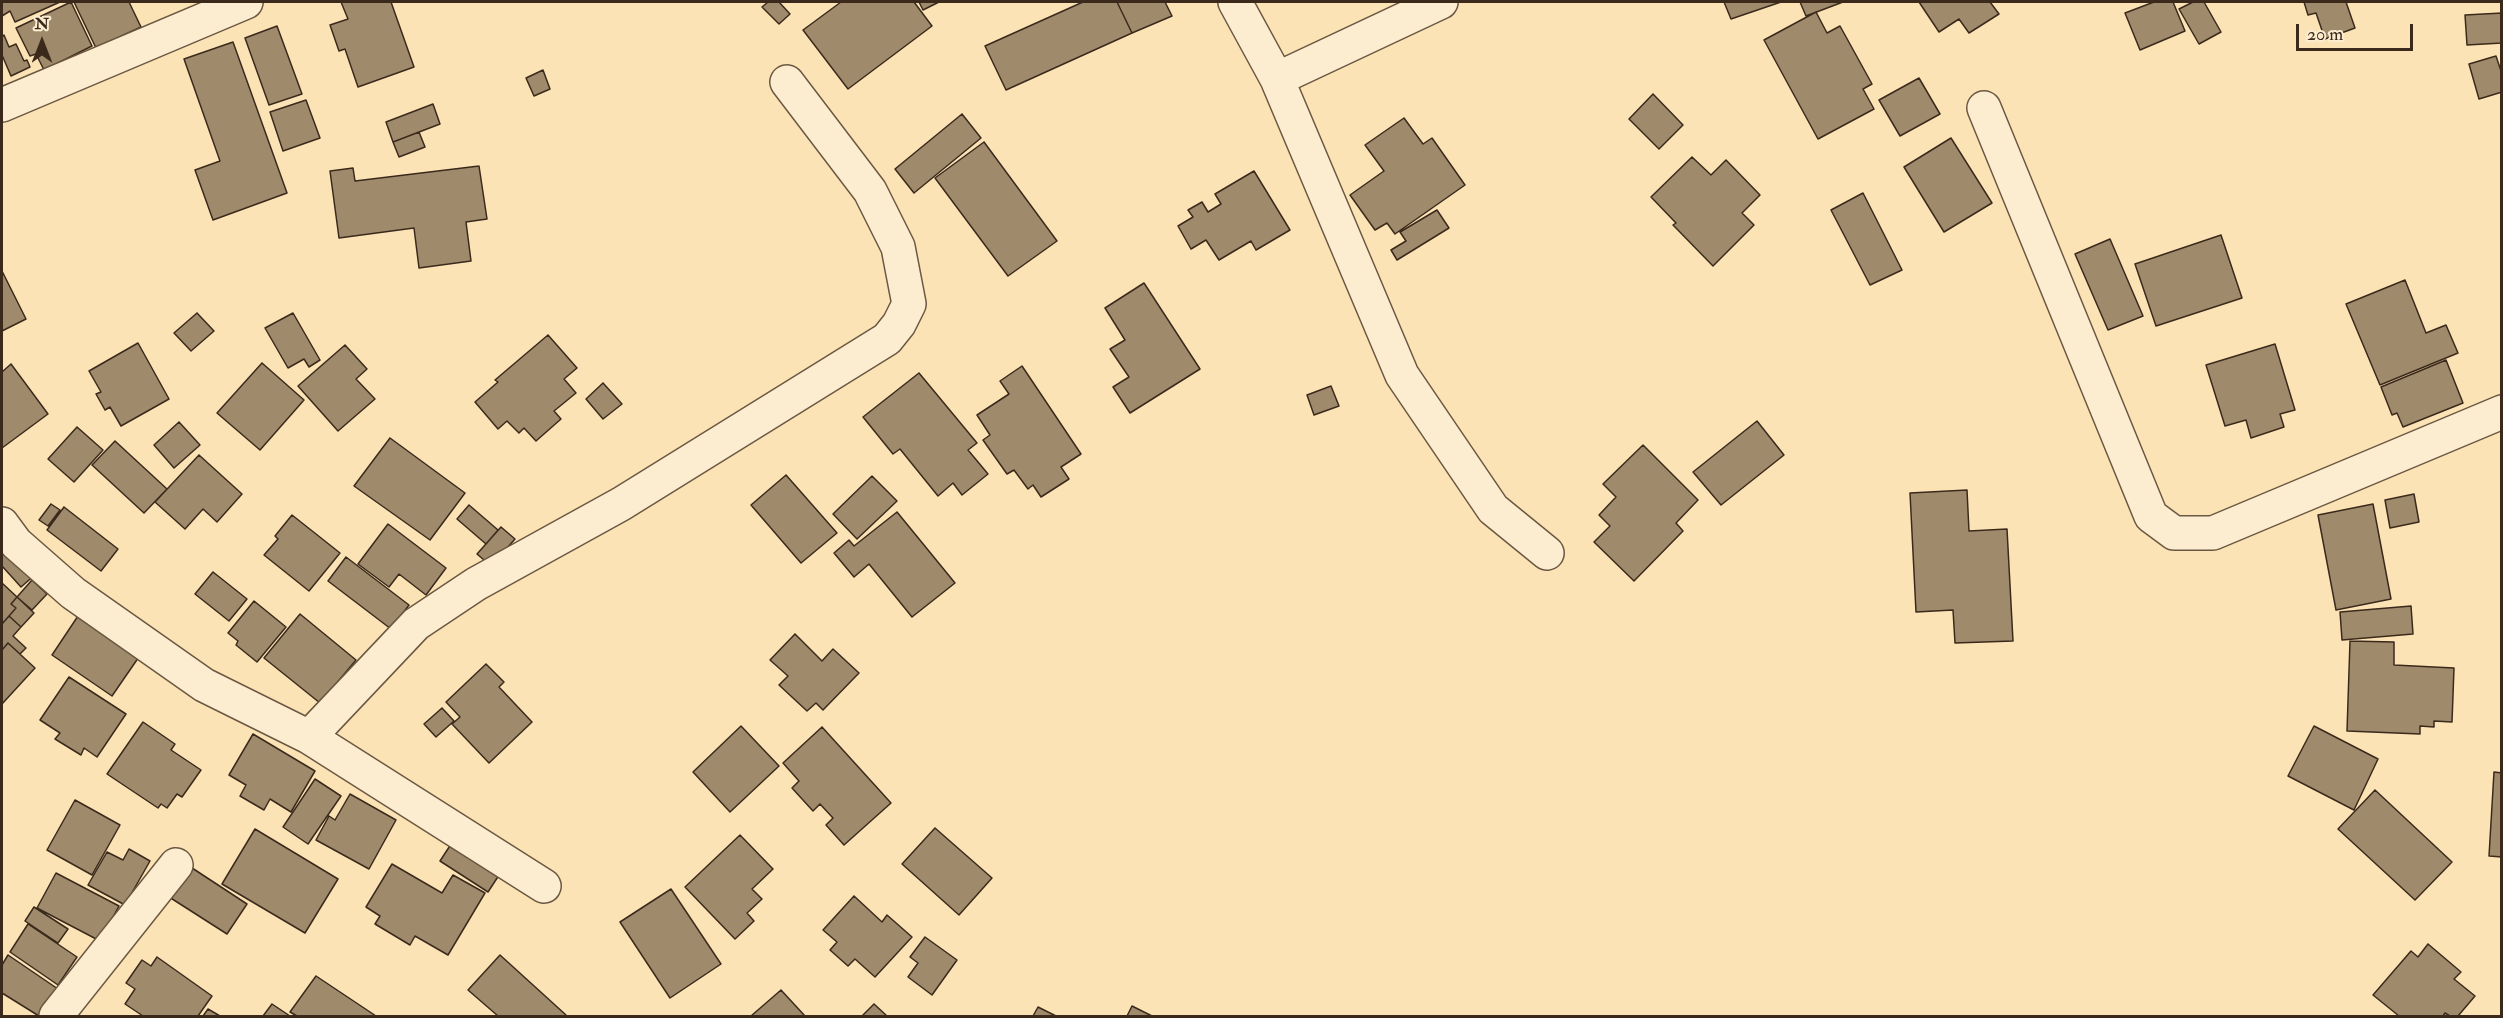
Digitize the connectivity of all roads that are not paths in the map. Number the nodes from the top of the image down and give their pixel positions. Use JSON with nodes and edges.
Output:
{"nodes":[{"id":1,"x":246,"y":2,"type":"edge"},
{"id":2,"x":1235,"y":2,"type":"edge"},
{"id":3,"x":1441,"y":2,"type":"edge"},
{"id":4,"x":1277,"y":79,"type":"junction"},
{"id":5,"x":787,"y":82,"type":"dead end"},
{"id":6,"x":6,"y":93,"type":"edge"},
{"id":7,"x":1984,"y":108,"type":"dead end"},
{"id":8,"x":2502,"y":412,"type":"edge"},
{"id":9,"x":2,"y":524,"type":"edge"},
{"id":10,"x":1547,"y":553,"type":"dead end"},
{"id":11,"x":309,"y":737,"type":"junction"},
{"id":12,"x":176,"y":865,"type":"dead end"},
{"id":13,"x":544,"y":886,"type":"dead end"},
{"id":14,"x":56,"y":1017,"type":"edge"}],
"edges":[{"from":1,"to":6,"type":"street"},
{"from":2,"to":4,"type":"street"},
{"from":3,"to":4,"type":"street"},
{"from":4,"to":10,"type":"street"},
{"from":5,"to":11,"type":"street"},
{"from":7,"to":8,"type":"street"},
{"from":9,"to":11,"type":"street"},
{"from":11,"to":13,"type":"street"},
{"from":12,"to":14,"type":"street"}]}
